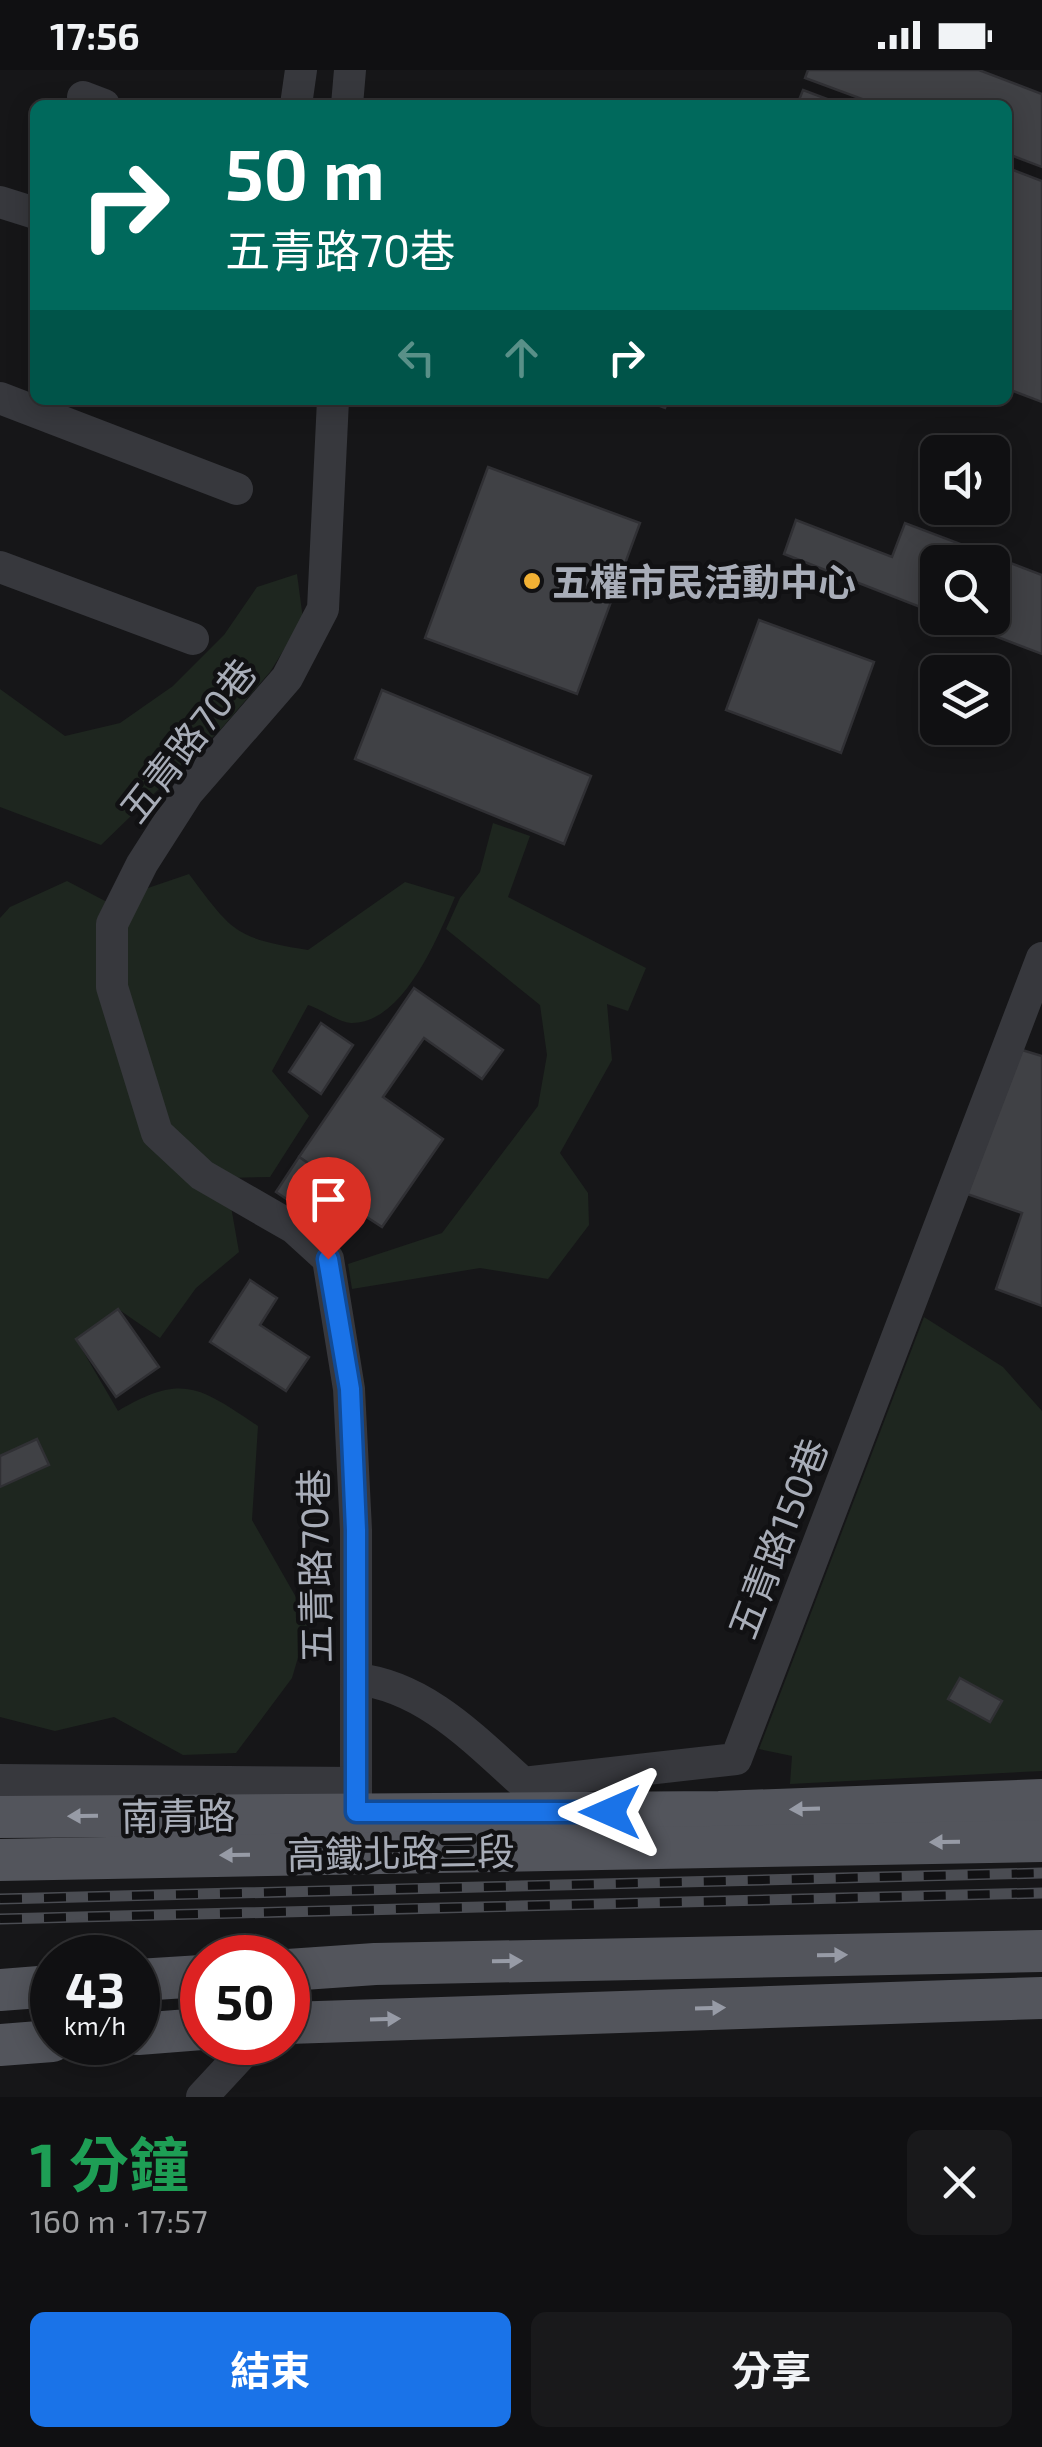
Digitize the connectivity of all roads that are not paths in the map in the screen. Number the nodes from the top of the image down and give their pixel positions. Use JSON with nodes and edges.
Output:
{"nodes":[{"id":1,"x":301,"y":70,"type":"edge"},
{"id":2,"x":350,"y":70,"type":"edge"},
{"id":3,"x":297,"y":100,"type":"edge"},
{"id":4,"x":347,"y":100,"type":"edge"},
{"id":5,"x":0,"y":202,"type":"edge"},
{"id":6,"x":30,"y":211,"type":"edge"},
{"id":7,"x":0,"y":398,"type":"edge"},
{"id":8,"x":333,"y":405,"type":"edge"},
{"id":9,"x":237,"y":489,"type":"dead end"},
{"id":10,"x":0,"y":567,"type":"edge"},
{"id":11,"x":193,"y":639,"type":"dead end"},
{"id":12,"x":1042,"y":958,"type":"edge"},
{"id":13,"x":356,"y":1679,"type":"junction"},
{"id":14,"x":736,"y":1759,"type":"junction"},
{"id":15,"x":0,"y":1780,"type":"edge"},
{"id":16,"x":356,"y":1798,"type":"junction"},
{"id":17,"x":1042,"y":1800,"type":"edge"},
{"id":18,"x":720,"y":1812,"type":"junction"},
{"id":19,"x":0,"y":1817,"type":"edge"},
{"id":20,"x":1042,"y":1840,"type":"edge"},
{"id":21,"x":0,"y":1860,"type":"edge"},
{"id":22,"x":1042,"y":1951,"type":"edge"},
{"id":23,"x":310,"y":1968,"type":"edge"},
{"id":24,"x":30,"y":1988,"type":"edge"},
{"id":25,"x":0,"y":1990,"type":"edge"},
{"id":26,"x":1042,"y":1998,"type":"edge"},
{"id":27,"x":310,"y":2021,"type":"edge"},
{"id":28,"x":30,"y":2043,"type":"edge"},
{"id":29,"x":0,"y":2045,"type":"edge"},
{"id":30,"x":232,"y":2065,"type":"edge"},
{"id":31,"x":202,"y":2097,"type":"edge"}],
"edges":[{"from":1,"to":3,"type":"street"},
{"from":2,"to":4,"type":"street"},
{"from":5,"to":6,"type":"street"},
{"from":7,"to":9,"type":"street"},
{"from":8,"to":13,"type":"street","name":"五青路70巷"},
{"from":10,"to":11,"type":"street"},
{"from":12,"to":14,"type":"street","name":"五青路150巷"},
{"from":13,"to":14,"type":"street"},
{"from":13,"to":16,"type":"street","name":"五青路70巷"},
{"from":14,"to":18,"type":"street","name":"五青路150巷"},
{"from":15,"to":16,"type":"street"},
{"from":16,"to":18,"type":"main road","name":"高鐵北路三段"},
{"from":16,"to":19,"type":"main road","name":"南青路","one_way":true},
{"from":17,"to":18,"type":"main road","name":"高鐵北路三段","one_way":true},
{"from":20,"to":21,"type":"main road","name":"高鐵北路三段","one_way":true},
{"from":23,"to":22,"type":"main road","one_way":true},
{"from":24,"to":25,"type":"main road"},
{"from":27,"to":26,"type":"main road","one_way":true},
{"from":28,"to":29,"type":"main road"},
{"from":30,"to":31,"type":"street"}]}
